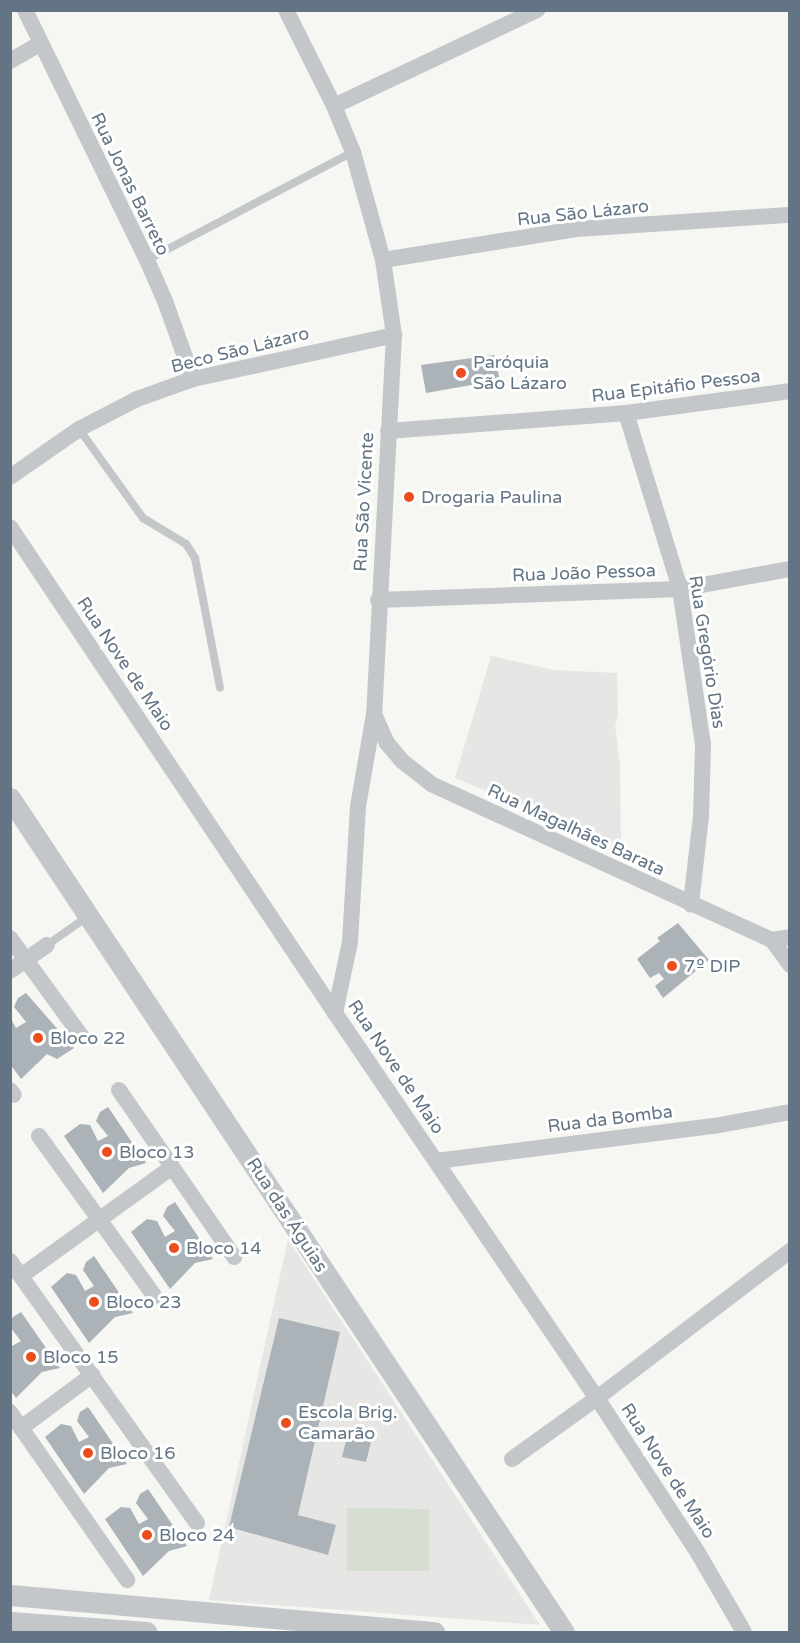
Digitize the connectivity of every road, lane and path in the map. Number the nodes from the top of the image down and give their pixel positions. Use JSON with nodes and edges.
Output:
{"nodes":[{"id":1,"x":25,"y":10,"type":"edge"},
{"id":2,"x":286,"y":10,"type":"edge"},
{"id":3,"x":537,"y":10,"type":"edge"},
{"id":4,"x":39,"y":44,"type":"junction"},
{"id":5,"x":10,"y":61,"type":"edge"},
{"id":6,"x":334,"y":106,"type":"junction"},
{"id":7,"x":353,"y":152,"type":"junction"},
{"id":8,"x":789,"y":215,"type":"edge"},
{"id":9,"x":147,"y":260,"type":"junction"},
{"id":10,"x":383,"y":260,"type":"junction"},
{"id":11,"x":394,"y":335,"type":"junction"},
{"id":12,"x":192,"y":379,"type":"junction"},
{"id":13,"x":789,"y":391,"type":"edge"},
{"id":14,"x":626,"y":413,"type":"junction"},
{"id":15,"x":78,"y":429,"type":"junction"},
{"id":16,"x":388,"y":431,"type":"junction"},
{"id":17,"x":10,"y":477,"type":"edge"},
{"id":18,"x":10,"y":527,"type":"edge"},
{"id":19,"x":789,"y":569,"type":"edge"},
{"id":20,"x":680,"y":590,"type":"junction"},
{"id":21,"x":378,"y":600,"type":"junction"},
{"id":22,"x":220,"y":688,"type":"dead end"},
{"id":23,"x":374,"y":714,"type":"junction"},
{"id":24,"x":10,"y":798,"type":"edge"},
{"id":25,"x":691,"y":904,"type":"junction"},
{"id":26,"x":89,"y":915,"type":"junction"},
{"id":27,"x":789,"y":937,"type":"edge"},
{"id":28,"x":10,"y":938,"type":"edge"},
{"id":29,"x":772,"y":940,"type":"junction"},
{"id":30,"x":47,"y":945,"type":"joint"},
{"id":31,"x":26,"y":960,"type":"junction"},
{"id":32,"x":789,"y":964,"type":"edge"},
{"id":33,"x":10,"y":971,"type":"edge"},
{"id":34,"x":335,"y":1013,"type":"junction"},
{"id":35,"x":82,"y":1037,"type":"dead end"},
{"id":36,"x":119,"y":1090,"type":"dead end"},
{"id":37,"x":789,"y":1113,"type":"edge"},
{"id":38,"x":39,"y":1136,"type":"dead end"},
{"id":39,"x":436,"y":1161,"type":"junction"},
{"id":40,"x":172,"y":1167,"type":"junction"},
{"id":41,"x":99,"y":1220,"type":"junction"},
{"id":42,"x":789,"y":1251,"type":"edge"},
{"id":43,"x":234,"y":1257,"type":"dead end"},
{"id":44,"x":10,"y":1261,"type":"edge"},
{"id":45,"x":21,"y":1276,"type":"junction"},
{"id":46,"x":155,"y":1297,"type":"dead end"},
{"id":47,"x":92,"y":1376,"type":"junction"},
{"id":48,"x":597,"y":1398,"type":"junction"},
{"id":49,"x":10,"y":1413,"type":"edge"},
{"id":50,"x":21,"y":1428,"type":"junction"},
{"id":51,"x":512,"y":1459,"type":"dead end"},
{"id":52,"x":197,"y":1523,"type":"dead end"},
{"id":53,"x":127,"y":1580,"type":"dead end"},
{"id":54,"x":10,"y":1595,"type":"edge"},
{"id":55,"x":10,"y":1622,"type":"edge"},
{"id":56,"x":381,"y":1630,"type":"edge"},
{"id":57,"x":147,"y":1632,"type":"edge"},
{"id":58,"x":434,"y":1632,"type":"edge"},
{"id":59,"x":564,"y":1632,"type":"edge"},
{"id":60,"x":744,"y":1632,"type":"edge"}],
"edges":[{"from":1,"to":4,"type":"street","name":"Rua Jonas Barreto"},
{"from":2,"to":6,"type":"street","name":"Rua São Vicente"},
{"from":3,"to":6,"type":"street"},
{"from":4,"to":5,"type":"street"},
{"from":4,"to":9,"type":"street","name":"Rua Jonas Barreto"},
{"from":6,"to":7,"type":"street","name":"Rua São Vicente"},
{"from":7,"to":9,"type":"lane"},
{"from":7,"to":10,"type":"street","name":"Rua São Vicente"},
{"from":8,"to":10,"type":"street","name":"Rua São Lázaro"},
{"from":9,"to":12,"type":"street","name":"Rua Jonas Barreto"},
{"from":10,"to":11,"type":"street","name":"Rua São Vicente"},
{"from":11,"to":12,"type":"street","name":"Beco São Lázaro"},
{"from":11,"to":16,"type":"street","name":"Rua São Vicente"},
{"from":12,"to":15,"type":"street","name":"Beco São Lázaro"},
{"from":13,"to":14,"type":"street","name":"Rua Epitáfio Pessoa"},
{"from":14,"to":16,"type":"street","name":"Rua Epitáfio Pessoa"},
{"from":14,"to":20,"type":"street","name":"Rua Gregório Dias"},
{"from":15,"to":17,"type":"street","name":"Beco São Lázaro"},
{"from":15,"to":22,"type":"lane"},
{"from":16,"to":21,"type":"street","name":"Rua São Vicente"},
{"from":18,"to":34,"type":"street","name":"Rua Nove de Maio"},
{"from":19,"to":20,"type":"street","name":"Rua João Pessoa"},
{"from":20,"to":21,"type":"street","name":"Rua João Pessoa"},
{"from":20,"to":25,"type":"street","name":"Rua Gregório Dias"},
{"from":21,"to":23,"type":"street","name":"Rua São Vicente"},
{"from":23,"to":25,"type":"street","name":"Rua Magalhães Barata"},
{"from":23,"to":34,"type":"street","name":"Rua São Vicente"},
{"from":24,"to":26,"type":"street","name":"Rua das Águias"},
{"from":25,"to":29,"type":"street","name":"Rua Magalhães Barata"},
{"from":26,"to":30,"type":"lane"},
{"from":26,"to":59,"type":"street","name":"Rua das Águias"},
{"from":27,"to":29,"type":"street"},
{"from":28,"to":31,"type":"street"},
{"from":29,"to":32,"type":"street"},
{"from":30,"to":31,"type":"street"},
{"from":31,"to":33,"type":"street"},
{"from":31,"to":35,"type":"street"},
{"from":34,"to":39,"type":"street","name":"Rua Nove de Maio"},
{"from":36,"to":40,"type":"street"},
{"from":37,"to":39,"type":"street","name":"Rua da Bomba"},
{"from":38,"to":41,"type":"street"},
{"from":39,"to":48,"type":"street","name":"Rua Nove de Maio"},
{"from":40,"to":41,"type":"street"},
{"from":40,"to":43,"type":"street"},
{"from":41,"to":45,"type":"street"},
{"from":41,"to":46,"type":"street"},
{"from":42,"to":48,"type":"street"},
{"from":44,"to":45,"type":"street"},
{"from":45,"to":47,"type":"street"},
{"from":47,"to":50,"type":"street"},
{"from":47,"to":52,"type":"street"},
{"from":48,"to":51,"type":"street"},
{"from":48,"to":60,"type":"street","name":"Rua Nove de Maio"},
{"from":49,"to":50,"type":"street"},
{"from":50,"to":53,"type":"street"},
{"from":54,"to":56,"type":"street"},
{"from":55,"to":57,"type":"street"},
{"from":56,"to":58,"type":"street"}]}
